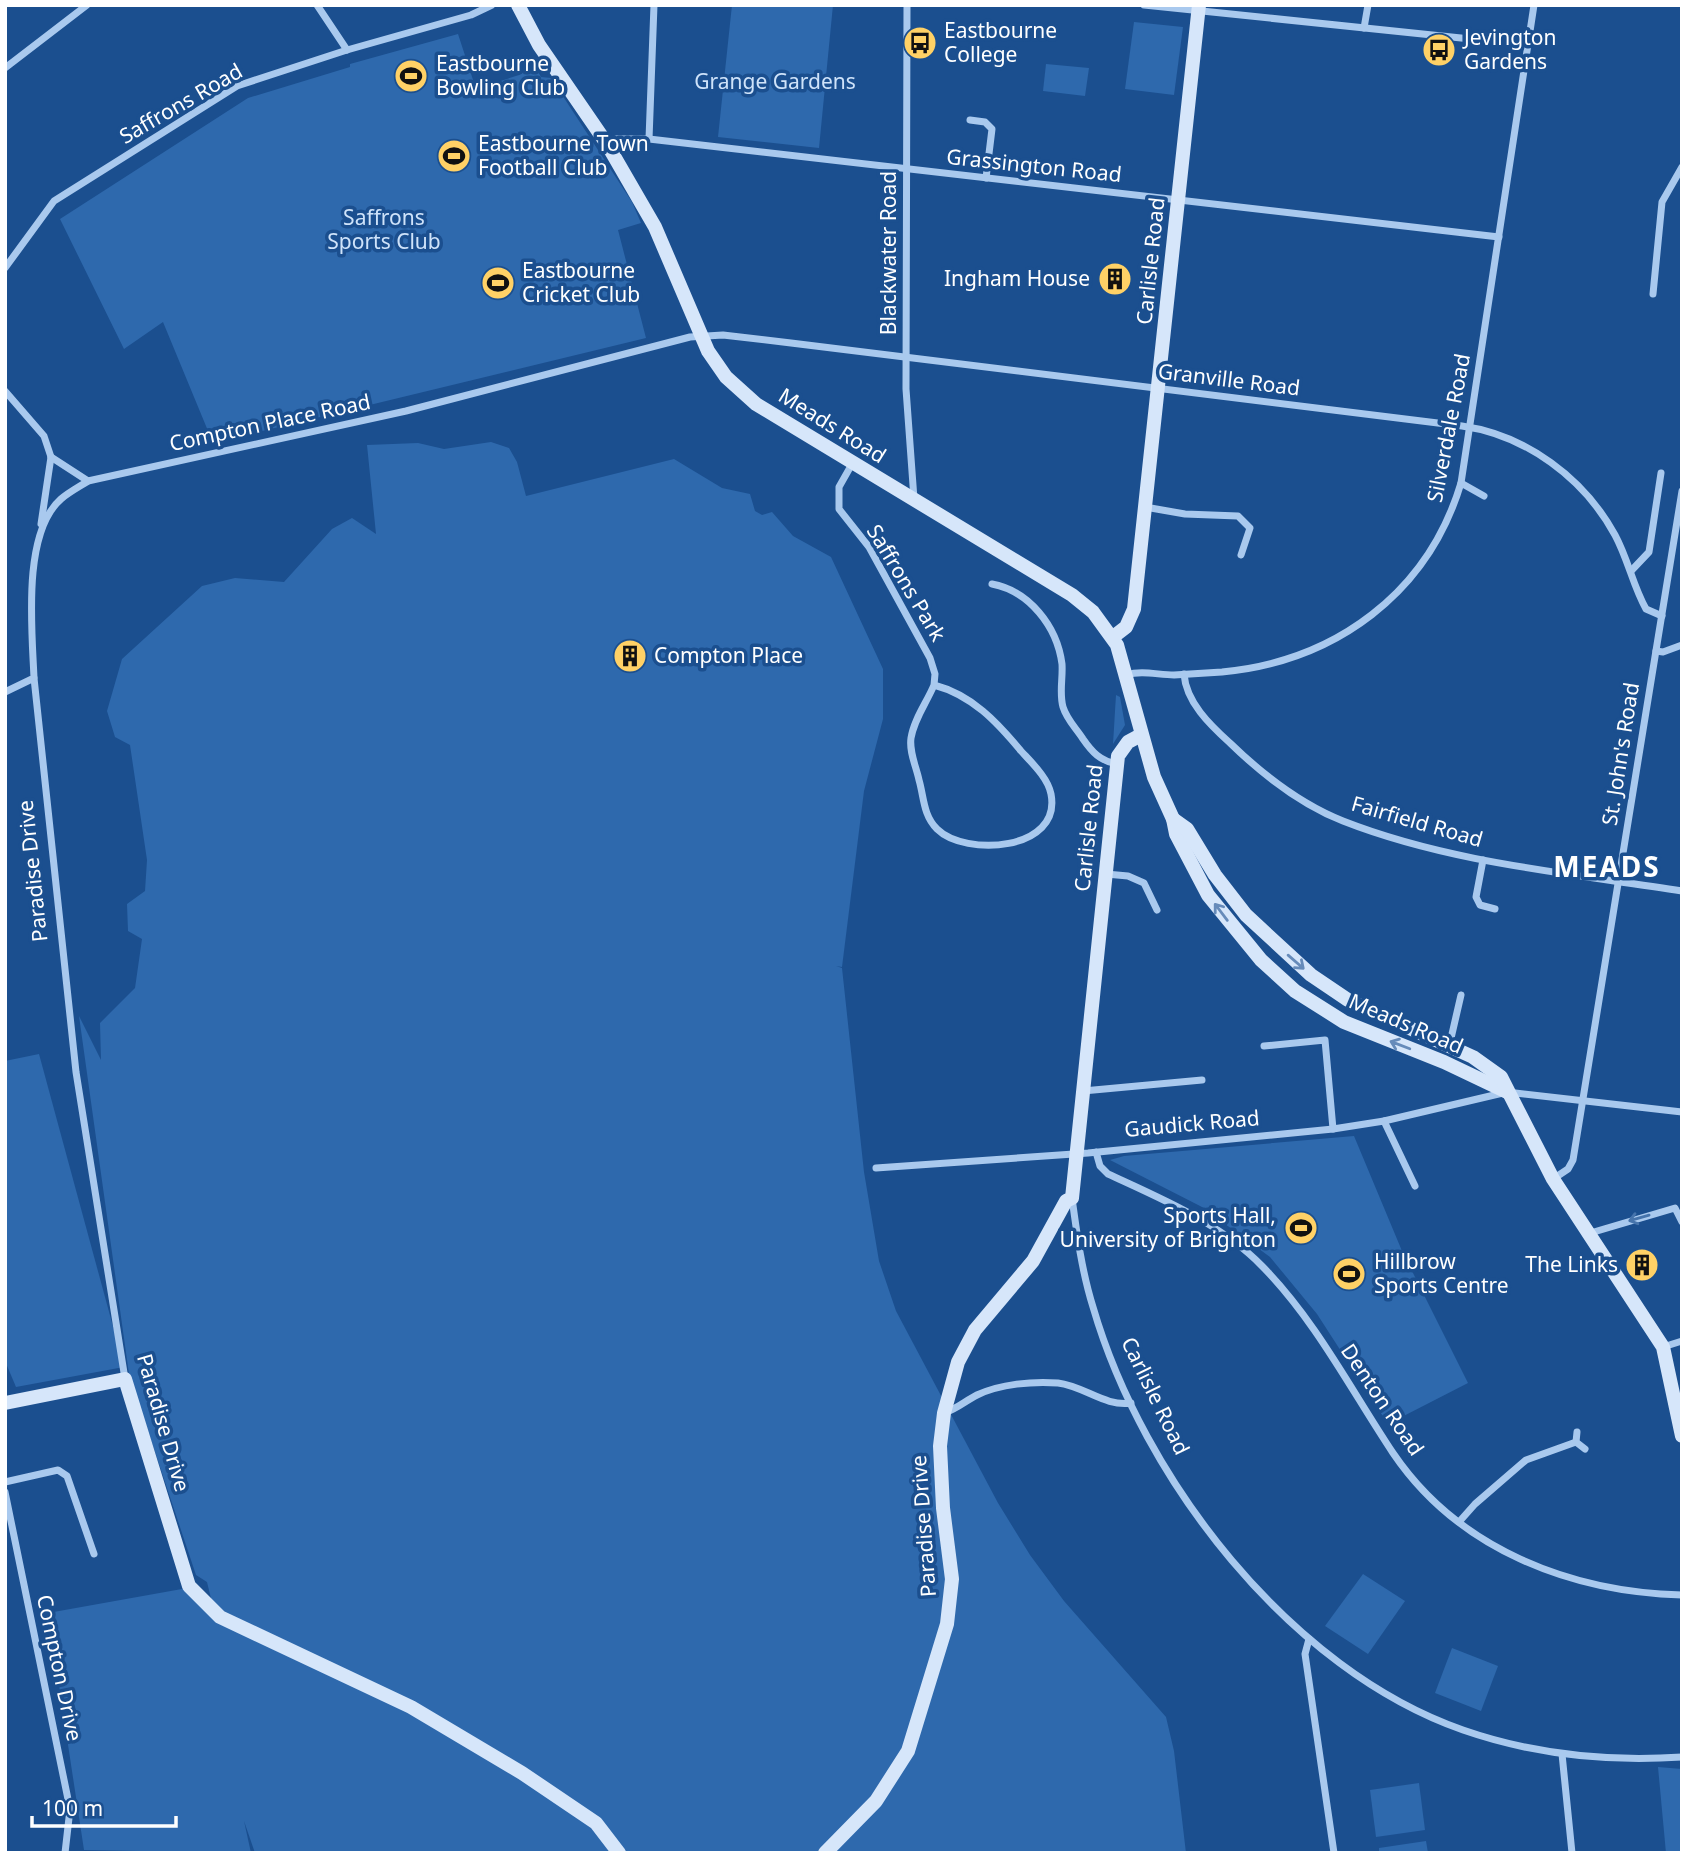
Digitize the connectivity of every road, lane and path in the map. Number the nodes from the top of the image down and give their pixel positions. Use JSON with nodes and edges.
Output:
{"nodes":[{"id":1,"x":87,"y":5,"type":"edge"},
{"id":2,"x":317,"y":5,"type":"edge"},
{"id":3,"x":492,"y":5,"type":"edge"},
{"id":4,"x":518,"y":5,"type":"edge"},
{"id":5,"x":654,"y":5,"type":"edge"},
{"id":6,"x":907,"y":5,"type":"edge"},
{"id":7,"x":1144,"y":5,"type":"edge"},
{"id":8,"x":1368,"y":5,"type":"edge"},
{"id":9,"x":1534,"y":5,"type":"edge"},
{"id":10,"x":1199,"y":8,"type":"edge"},
{"id":11,"x":1364,"y":28,"type":"junction"},
{"id":12,"x":1528,"y":45,"type":"junction"},
{"id":13,"x":347,"y":50,"type":"junction"},
{"id":14,"x":5,"y":68,"type":"edge"},
{"id":15,"x":970,"y":120,"type":"dead end"},
{"id":16,"x":649,"y":139,"type":"junction"},
{"id":17,"x":607,"y":144,"type":"junction"},
{"id":18,"x":1682,"y":167,"type":"edge"},
{"id":19,"x":907,"y":169,"type":"junction"},
{"id":20,"x":986,"y":178,"type":"junction"},
{"id":21,"x":1178,"y":200,"type":"junction"},
{"id":22,"x":1499,"y":237,"type":"junction"},
{"id":23,"x":5,"y":268,"type":"edge"},
{"id":24,"x":1653,"y":293,"type":"dead end"},
{"id":25,"x":701,"y":335,"type":"junction"},
{"id":26,"x":907,"y":358,"type":"junction"},
{"id":27,"x":1158,"y":390,"type":"junction"},
{"id":28,"x":5,"y":391,"type":"edge"},
{"id":29,"x":1470,"y":427,"type":"junction"},
{"id":30,"x":51,"y":457,"type":"junction"},
{"id":31,"x":852,"y":464,"type":"junction"},
{"id":32,"x":1661,"y":473,"type":"dead end"},
{"id":33,"x":88,"y":481,"type":"junction"},
{"id":34,"x":1461,"y":483,"type":"junction"},
{"id":35,"x":1682,"y":491,"type":"edge"},
{"id":36,"x":1484,"y":496,"type":"dead end"},
{"id":37,"x":914,"y":500,"type":"junction"},
{"id":38,"x":1145,"y":507,"type":"junction"},
{"id":39,"x":40,"y":530,"type":"junction"},
{"id":40,"x":1241,"y":555,"type":"dead end"},
{"id":41,"x":1631,"y":571,"type":"junction"},
{"id":42,"x":992,"y":584,"type":"dead end"},
{"id":43,"x":1662,"y":616,"type":"junction"},
{"id":44,"x":1113,"y":637,"type":"junction"},
{"id":45,"x":1682,"y":645,"type":"edge"},
{"id":46,"x":1656,"y":651,"type":"junction"},
{"id":47,"x":1184,"y":674,"type":"junction"},
{"id":48,"x":1126,"y":675,"type":"junction"},
{"id":49,"x":34,"y":678,"type":"junction"},
{"id":50,"x":934,"y":685,"type":"junction"},
{"id":51,"x":5,"y":692,"type":"edge"},
{"id":52,"x":1141,"y":735,"type":"junction"},
{"id":53,"x":1117,"y":764,"type":"junction"},
{"id":54,"x":1173,"y":819,"type":"junction"},
{"id":55,"x":1483,"y":860,"type":"junction"},
{"id":56,"x":1106,"y":874,"type":"junction"},
{"id":57,"x":1619,"y":881,"type":"junction"},
{"id":58,"x":1682,"y":891,"type":"edge"},
{"id":59,"x":1495,"y":909,"type":"dead end"},
{"id":60,"x":1157,"y":910,"type":"dead end"},
{"id":61,"x":1461,"y":995,"type":"dead end"},
{"id":62,"x":1264,"y":1046,"type":"dead end"},
{"id":63,"x":1449,"y":1047,"type":"junction"},
{"id":64,"x":1202,"y":1080,"type":"dead end"},
{"id":65,"x":1082,"y":1091,"type":"junction"},
{"id":66,"x":1507,"y":1092,"type":"junction"},
{"id":67,"x":1584,"y":1100,"type":"junction"},
{"id":68,"x":1682,"y":1112,"type":"edge"},
{"id":69,"x":1384,"y":1121,"type":"junction"},
{"id":70,"x":1333,"y":1129,"type":"junction"},
{"id":71,"x":1096,"y":1152,"type":"junction"},
{"id":72,"x":1075,"y":1153,"type":"junction"},
{"id":73,"x":876,"y":1168,"type":"dead end"},
{"id":74,"x":1553,"y":1179,"type":"junction"},
{"id":75,"x":1415,"y":1186,"type":"dead end"},
{"id":76,"x":1072,"y":1198,"type":"junction"},
{"id":77,"x":1682,"y":1222,"type":"edge"},
{"id":78,"x":1587,"y":1234,"type":"junction"},
{"id":79,"x":1682,"y":1341,"type":"edge"},
{"id":80,"x":1663,"y":1347,"type":"junction"},
{"id":81,"x":125,"y":1379,"type":"junction"},
{"id":82,"x":1131,"y":1403,"type":"junction"},
{"id":83,"x":5,"y":1404,"type":"edge"},
{"id":84,"x":943,"y":1413,"type":"junction"},
{"id":85,"x":1577,"y":1432,"type":"dead end"},
{"id":86,"x":1682,"y":1436,"type":"edge"},
{"id":87,"x":1576,"y":1442,"type":"junction"},
{"id":88,"x":1584,"y":1449,"type":"dead end"},
{"id":89,"x":5,"y":1482,"type":"edge"},
{"id":90,"x":5,"y":1492,"type":"edge"},
{"id":91,"x":1459,"y":1522,"type":"junction"},
{"id":92,"x":94,"y":1554,"type":"dead end"},
{"id":93,"x":1682,"y":1595,"type":"edge"},
{"id":94,"x":1309,"y":1639,"type":"junction"},
{"id":95,"x":1562,"y":1754,"type":"junction"},
{"id":96,"x":1682,"y":1757,"type":"edge"},
{"id":97,"x":65,"y":1853,"type":"edge"},
{"id":98,"x":619,"y":1853,"type":"edge"},
{"id":99,"x":825,"y":1853,"type":"edge"},
{"id":100,"x":1334,"y":1853,"type":"edge"},
{"id":101,"x":1572,"y":1853,"type":"edge"}],
"edges":[{"from":1,"to":14,"type":"street"},
{"from":2,"to":13,"type":"street"},
{"from":3,"to":13,"type":"street","name":"Saffrons Road"},
{"from":4,"to":17,"type":"street","name":"Meads Road"},
{"from":5,"to":16,"type":"street"},
{"from":6,"to":19,"type":"street","name":"Blackwater Road"},
{"from":7,"to":10,"type":"street"},
{"from":8,"to":11,"type":"street"},
{"from":9,"to":12,"type":"street","name":"Silverdale Road"},
{"from":10,"to":11,"type":"street"},
{"from":10,"to":21,"type":"street","name":"Carlisle Road"},
{"from":11,"to":12,"type":"street"},
{"from":12,"to":22,"type":"street","name":"Silverdale Road"},
{"from":13,"to":23,"type":"street","name":"Saffrons Road"},
{"from":15,"to":20,"type":"street"},
{"from":16,"to":17,"type":"street","name":"Grassington Road"},
{"from":16,"to":19,"type":"street","name":"Grassington Road"},
{"from":17,"to":25,"type":"street","name":"Meads Road"},
{"from":18,"to":24,"type":"street"},
{"from":19,"to":20,"type":"street","name":"Grassington Road"},
{"from":19,"to":26,"type":"street","name":"Blackwater Road"},
{"from":20,"to":21,"type":"street","name":"Grassington Road"},
{"from":21,"to":22,"type":"street","name":"Grassington Road"},
{"from":21,"to":27,"type":"street","name":"Carlisle Road"},
{"from":22,"to":29,"type":"street","name":"Silverdale Road"},
{"from":25,"to":26,"type":"street","name":"Granville Road"},
{"from":25,"to":31,"type":"street","name":"Meads Road"},
{"from":25,"to":33,"type":"street","name":"Compton Place Road"},
{"from":26,"to":27,"type":"street","name":"Granville Road"},
{"from":26,"to":37,"type":"street","name":"Blackwater Road"},
{"from":27,"to":29,"type":"street","name":"Granville Road"},
{"from":27,"to":38,"type":"street","name":"Carlisle Road"},
{"from":28,"to":30,"type":"street"},
{"from":29,"to":34,"type":"street","name":"Silverdale Road"},
{"from":29,"to":41,"type":"street","name":"Granville Road"},
{"from":30,"to":33,"type":"street"},
{"from":30,"to":39,"type":"street"},
{"from":31,"to":37,"type":"street","name":"Meads Road"},
{"from":31,"to":50,"type":"street","name":"Saffrons Park"},
{"from":32,"to":41,"type":"street"},
{"from":33,"to":39,"type":"street","name":"Compton Place Road"},
{"from":34,"to":36,"type":"street"},
{"from":34,"to":47,"type":"street","name":"Silverdale Road"},
{"from":35,"to":43,"type":"street","name":"St. John's Road"},
{"from":37,"to":44,"type":"street","name":"Meads Road"},
{"from":38,"to":40,"type":"street"},
{"from":38,"to":44,"type":"street","name":"Carlisle Road"},
{"from":39,"to":49,"type":"street","name":"Compton Place Road"},
{"from":41,"to":43,"type":"street","name":"Granville Road"},
{"from":42,"to":53,"type":"street"},
{"from":43,"to":46,"type":"street","name":"St. John's Road"},
{"from":44,"to":48,"type":"street","name":"Meads Road"},
{"from":45,"to":46,"type":"street"},
{"from":46,"to":57,"type":"street","name":"St. John's Road"},
{"from":47,"to":48,"type":"street","name":"Silverdale Road"},
{"from":47,"to":55,"type":"street","name":"Fairfield Road"},
{"from":48,"to":52,"type":"street","name":"Meads Road"},
{"from":49,"to":51,"type":"street"},
{"from":49,"to":81,"type":"street","name":"Paradise Drive"},
{"from":50,"to":50,"type":"street"},
{"from":52,"to":53,"type":"street","name":"Carlisle Road"},
{"from":52,"to":54,"type":"street","name":"Meads Road"},
{"from":53,"to":56,"type":"street","name":"Carlisle Road"},
{"from":54,"to":63,"type":"street","name":"Meads Road","one_way":true},
{"from":66,"to":54,"type":"street","name":"Meads Road","one_way":true},
{"from":55,"to":57,"type":"street","name":"Fairfield Road"},
{"from":55,"to":59,"type":"street"},
{"from":56,"to":60,"type":"street"},
{"from":56,"to":65,"type":"street","name":"Carlisle Road"},
{"from":57,"to":58,"type":"street","name":"Fairfield Road"},
{"from":57,"to":67,"type":"street","name":"St. John's Road"},
{"from":61,"to":63,"type":"street"},
{"from":62,"to":70,"type":"street"},
{"from":63,"to":66,"type":"street","name":"Meads Road"},
{"from":64,"to":65,"type":"street"},
{"from":65,"to":72,"type":"street","name":"Carlisle Road"},
{"from":66,"to":67,"type":"street","name":"Gaudick Road"},
{"from":66,"to":69,"type":"street","name":"Gaudick Road"},
{"from":66,"to":74,"type":"street","name":"Meads Road"},
{"from":67,"to":68,"type":"street","name":"Gaudick Road"},
{"from":67,"to":74,"type":"street","name":"St. John's Road"},
{"from":69,"to":70,"type":"street","name":"Gaudick Road"},
{"from":69,"to":75,"type":"street"},
{"from":70,"to":71,"type":"street","name":"Gaudick Road"},
{"from":71,"to":72,"type":"street","name":"Gaudick Road"},
{"from":71,"to":91,"type":"street","name":"Denton Road"},
{"from":72,"to":73,"type":"street","name":"Gaudick Road"},
{"from":72,"to":76,"type":"street","name":"Carlisle Road"},
{"from":74,"to":78,"type":"street","name":"Meads Road"},
{"from":76,"to":82,"type":"street","name":"Carlisle Road"},
{"from":76,"to":84,"type":"street","name":"Paradise Drive"},
{"from":77,"to":78,"type":"street","one_way":true},
{"from":78,"to":80,"type":"street","name":"Meads Road"},
{"from":79,"to":80,"type":"street"},
{"from":80,"to":86,"type":"street"},
{"from":81,"to":83,"type":"street"},
{"from":81,"to":98,"type":"street","name":"Paradise Drive"},
{"from":82,"to":84,"type":"street"},
{"from":82,"to":94,"type":"street","name":"Carlisle Road"},
{"from":84,"to":99,"type":"street","name":"Paradise Drive"},
{"from":85,"to":87,"type":"street"},
{"from":87,"to":88,"type":"street"},
{"from":87,"to":91,"type":"street"},
{"from":89,"to":92,"type":"street"},
{"from":90,"to":97,"type":"street","name":"Compton Drive"},
{"from":91,"to":93,"type":"street","name":"Denton Road"},
{"from":94,"to":95,"type":"street","name":"Carlisle Road"},
{"from":94,"to":100,"type":"street"},
{"from":95,"to":96,"type":"street","name":"Carlisle Road"},
{"from":95,"to":101,"type":"street"}]}
